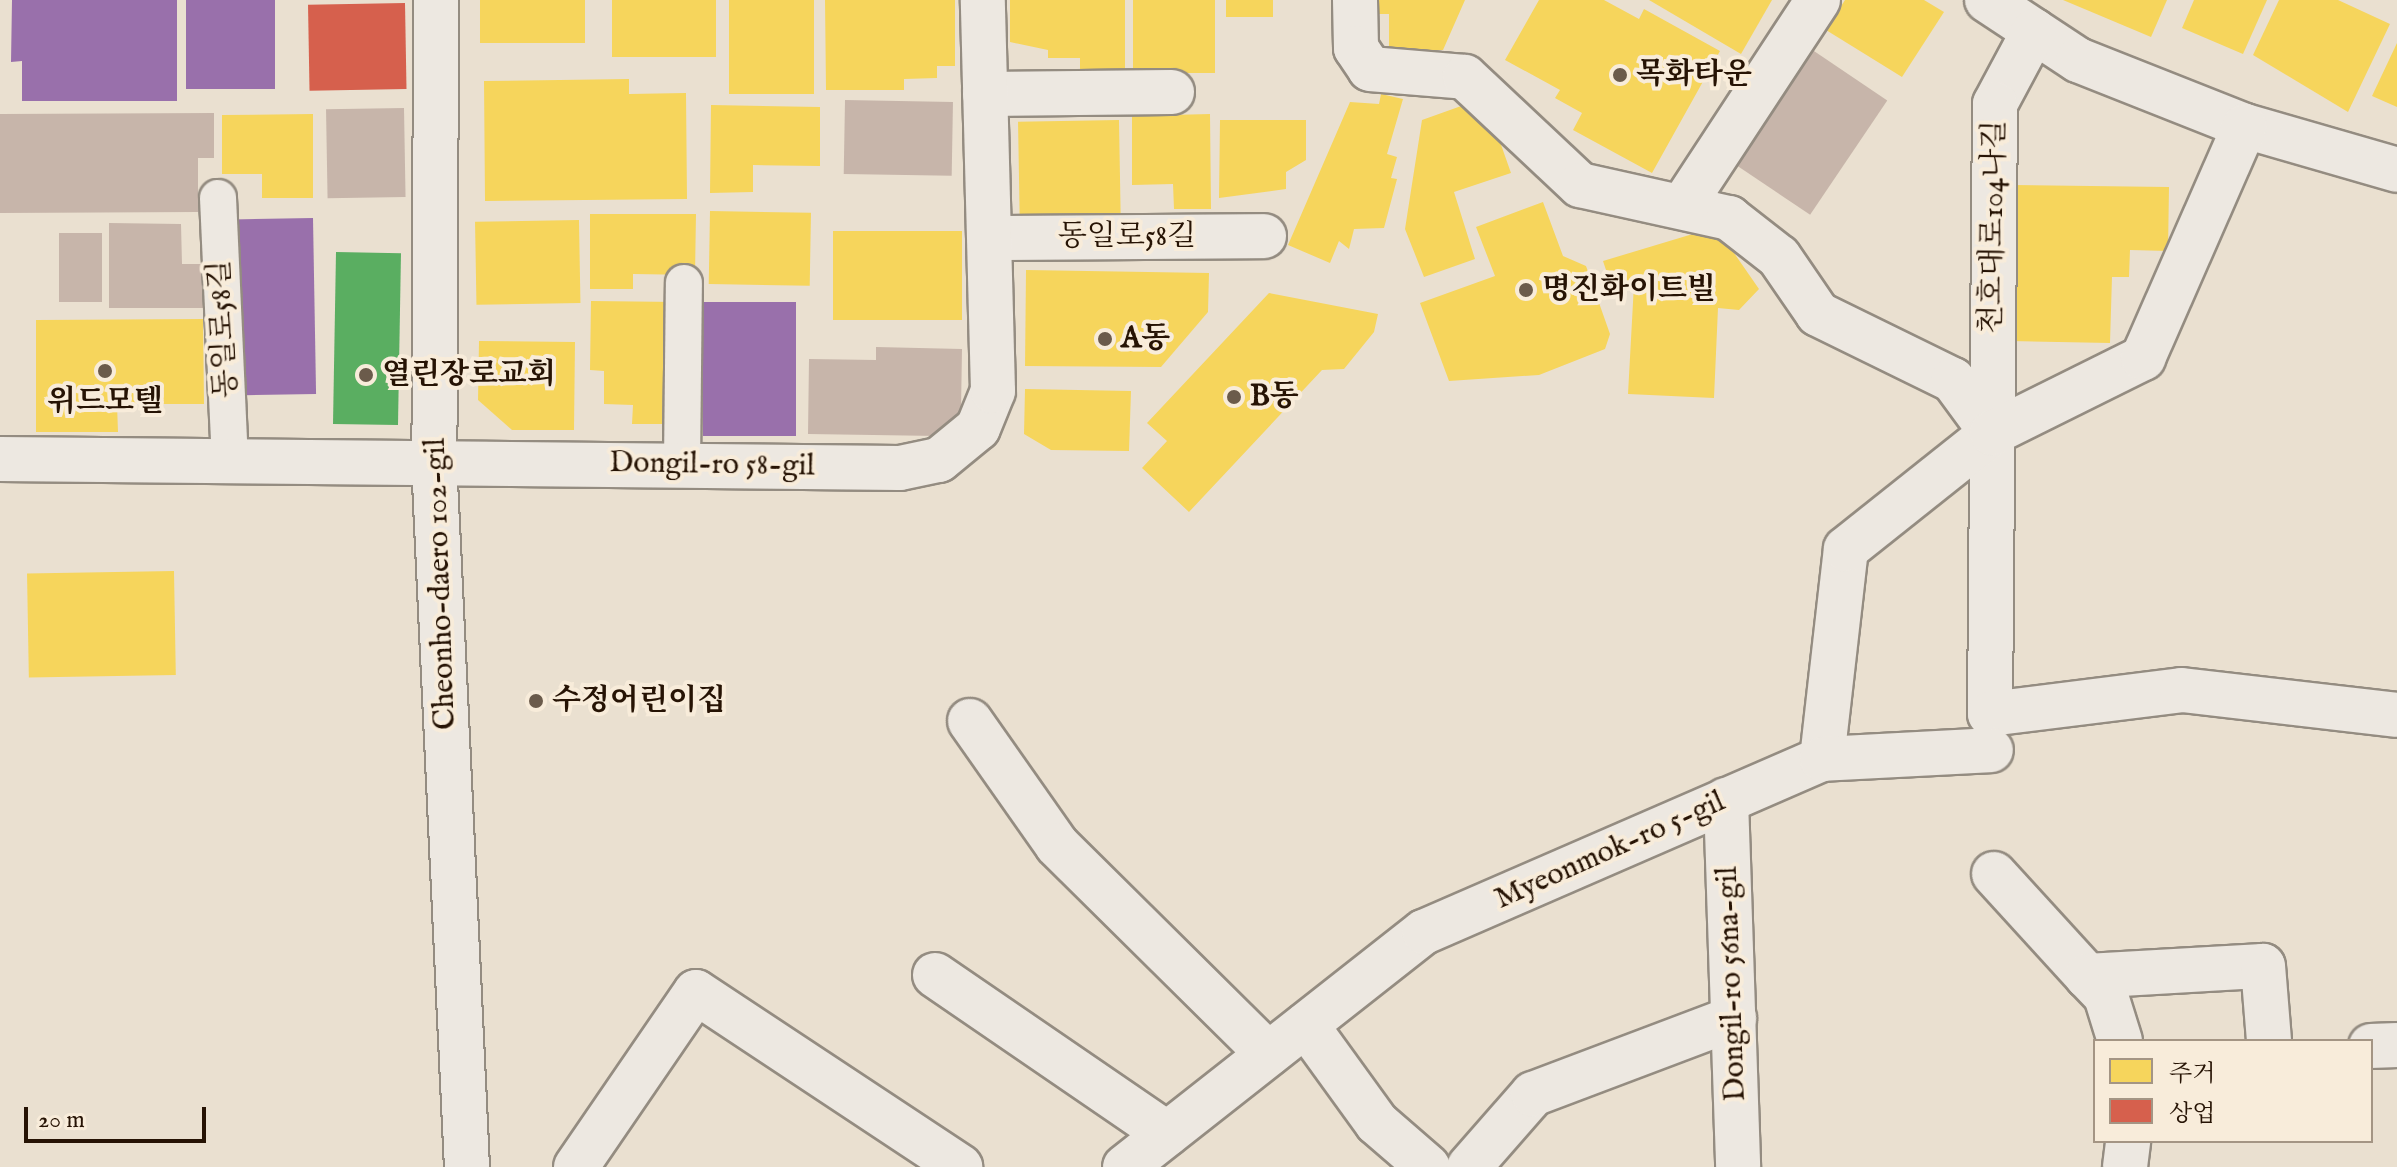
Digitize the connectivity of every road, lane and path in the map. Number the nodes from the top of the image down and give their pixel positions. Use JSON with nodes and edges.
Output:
{"nodes":[{"id":1,"x":436,"y":0,"type":"edge"},
{"id":2,"x":983,"y":0,"type":"edge"},
{"id":3,"x":1355,"y":0,"type":"edge"},
{"id":4,"x":1818,"y":0,"type":"edge"},
{"id":5,"x":1987,"y":0,"type":"edge"},
{"id":6,"x":2034,"y":31,"type":"junction"},
{"id":7,"x":1172,"y":92,"type":"dead end"},
{"id":8,"x":985,"y":94,"type":"junction"},
{"id":9,"x":2245,"y":126,"type":"junction"},
{"id":10,"x":2397,"y":170,"type":"edge"},
{"id":11,"x":218,"y":198,"type":"dead end"},
{"id":12,"x":1684,"y":204,"type":"junction"},
{"id":13,"x":1264,"y":236,"type":"dead end"},
{"id":14,"x":990,"y":238,"type":"junction"},
{"id":15,"x":684,"y":283,"type":"dead end"},
{"id":16,"x":1992,"y":433,"type":"junction"},
{"id":17,"x":0,"y":459,"type":"edge"},
{"id":18,"x":230,"y":460,"type":"junction"},
{"id":19,"x":434,"y":460,"type":"junction"},
{"id":20,"x":682,"y":464,"type":"junction"},
{"id":21,"x":2397,"y":715,"type":"edge"},
{"id":22,"x":970,"y":721,"type":"dead end"},
{"id":23,"x":1991,"y":732,"type":"junction"},
{"id":24,"x":1822,"y":759,"type":"junction"},
{"id":25,"x":1726,"y":800,"type":"junction"},
{"id":26,"x":1994,"y":874,"type":"dead end"},
{"id":27,"x":935,"y":975,"type":"dead end"},
{"id":28,"x":2087,"y":976,"type":"junction"},
{"id":29,"x":1734,"y":1018,"type":"junction"},
{"id":30,"x":1306,"y":1025,"type":"junction"},
{"id":31,"x":2119,"y":1039,"type":"edge"},
{"id":32,"x":2269,"y":1039,"type":"edge"},
{"id":33,"x":2397,"y":1045,"type":"edge"},
{"id":34,"x":2373,"y":1046,"type":"edge"},
{"id":35,"x":1268,"y":1054,"type":"junction"},
{"id":36,"x":1167,"y":1134,"type":"junction"},
{"id":37,"x":2128,"y":1143,"type":"edge"},
{"id":38,"x":467,"y":1167,"type":"edge"},
{"id":39,"x":576,"y":1167,"type":"edge"},
{"id":40,"x":960,"y":1167,"type":"edge"},
{"id":41,"x":1125,"y":1167,"type":"edge"},
{"id":42,"x":1428,"y":1167,"type":"edge"},
{"id":43,"x":1469,"y":1167,"type":"edge"},
{"id":44,"x":1738,"y":1167,"type":"edge"},
{"id":45,"x":2125,"y":1167,"type":"edge"}],
"edges":[{"from":1,"to":19,"type":"street","name":"Cheonho-daero 102-gil"},
{"from":2,"to":8,"type":"street","name":"Dongil-ro 58-gil"},
{"from":3,"to":12,"type":"street"},
{"from":4,"to":12,"type":"street"},
{"from":5,"to":6,"type":"street"},
{"from":6,"to":9,"type":"street"},
{"from":6,"to":16,"type":"street","name":"천호대로104나길"},
{"from":7,"to":8,"type":"street"},
{"from":8,"to":14,"type":"street","name":"Dongil-ro 58-gil"},
{"from":9,"to":10,"type":"street"},
{"from":9,"to":16,"type":"street"},
{"from":11,"to":18,"type":"lane","name":"동일로58길"},
{"from":12,"to":16,"type":"street"},
{"from":13,"to":14,"type":"street","name":"동일로58길"},
{"from":14,"to":20,"type":"street","name":"Dongil-ro 58-gil"},
{"from":15,"to":20,"type":"lane"},
{"from":16,"to":23,"type":"street","name":"천호대로104나길"},
{"from":16,"to":24,"type":"street"},
{"from":17,"to":18,"type":"street","name":"Dongil-ro 58-gil"},
{"from":18,"to":19,"type":"street","name":"Dongil-ro 58-gil"},
{"from":19,"to":20,"type":"street","name":"Dongil-ro 58-gil"},
{"from":19,"to":38,"type":"street","name":"Cheonho-daero 102-gil"},
{"from":21,"to":23,"type":"street","name":"Myeonmok-ro 5-gil"},
{"from":22,"to":35,"type":"street"},
{"from":23,"to":24,"type":"street","name":"Myeonmok-ro 5-gil"},
{"from":24,"to":25,"type":"street","name":"Myeonmok-ro 5-gil"},
{"from":25,"to":29,"type":"street","name":"Dongil-ro 56na-gil"},
{"from":25,"to":30,"type":"street","name":"Myeonmok-ro 5-gil"},
{"from":26,"to":28,"type":"street"},
{"from":27,"to":36,"type":"street"},
{"from":28,"to":31,"type":"street"},
{"from":28,"to":32,"type":"street"},
{"from":29,"to":43,"type":"street"},
{"from":29,"to":44,"type":"street","name":"Dongil-ro 56na-gil"},
{"from":30,"to":35,"type":"street","name":"Myeonmok-ro 5-gil"},
{"from":30,"to":42,"type":"street"},
{"from":33,"to":34,"type":"street"},
{"from":35,"to":36,"type":"street","name":"Myeonmok-ro 5-gil"},
{"from":36,"to":41,"type":"street","name":"Myeonmok-ro 5-gil"},
{"from":37,"to":45,"type":"street"},
{"from":39,"to":40,"type":"street"}]}
